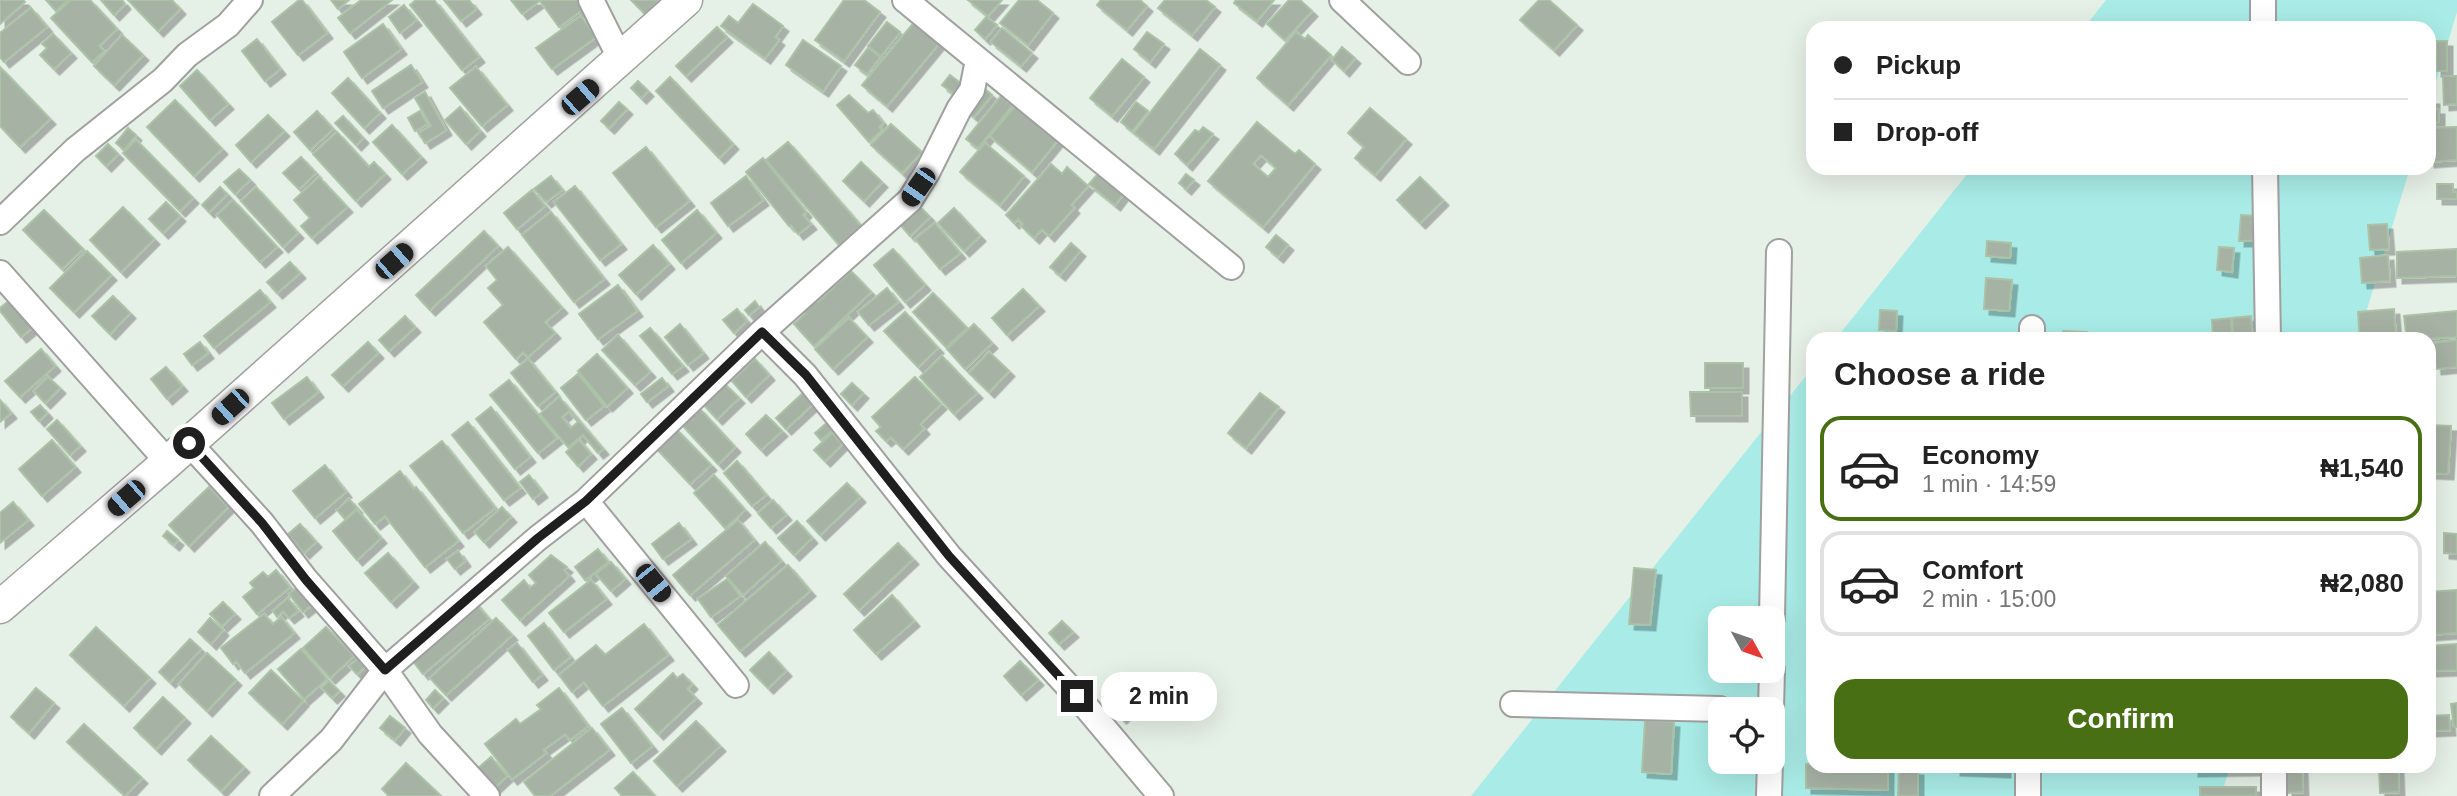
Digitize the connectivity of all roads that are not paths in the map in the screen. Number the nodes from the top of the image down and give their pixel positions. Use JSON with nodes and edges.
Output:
{"nodes":[{"id":1,"x":250,"y":0,"type":"edge"},
{"id":2,"x":591,"y":0,"type":"edge"},
{"id":3,"x":686,"y":0,"type":"edge"},
{"id":4,"x":905,"y":0,"type":"edge"},
{"id":5,"x":1342,"y":0,"type":"edge"},
{"id":6,"x":2263,"y":0,"type":"edge"},
{"id":7,"x":2263,"y":21,"type":"edge"},
{"id":8,"x":621,"y":60,"type":"junction"},
{"id":9,"x":978,"y":60,"type":"junction"},
{"id":10,"x":1408,"y":62,"type":"dead end"},
{"id":11,"x":2265,"y":175,"type":"edge"},
{"id":12,"x":0,"y":222,"type":"edge"},
{"id":13,"x":1779,"y":252,"type":"dead end"},
{"id":14,"x":1231,"y":267,"type":"dead end"},
{"id":15,"x":0,"y":273,"type":"edge"},
{"id":16,"x":762,"y":332,"type":"junction"},
{"id":17,"x":2268,"y":332,"type":"edge"},
{"id":18,"x":178,"y":453,"type":"junction"},
{"id":19,"x":586,"y":501,"type":"junction"},
{"id":20,"x":1772,"y":606,"type":"edge"},
{"id":21,"x":0,"y":607,"type":"edge"},
{"id":22,"x":385,"y":670,"type":"junction"},
{"id":23,"x":736,"y":685,"type":"dead end"},
{"id":24,"x":1513,"y":704,"type":"dead end"},
{"id":25,"x":1708,"y":709,"type":"edge"},
{"id":26,"x":2028,"y":773,"type":"edge"},
{"id":27,"x":2274,"y":773,"type":"edge"},
{"id":28,"x":1770,"y":774,"type":"edge"},
{"id":29,"x":272,"y":796,"type":"edge"},
{"id":30,"x":487,"y":796,"type":"edge"},
{"id":31,"x":1161,"y":796,"type":"edge"},
{"id":32,"x":1769,"y":796,"type":"edge"},
{"id":33,"x":2028,"y":796,"type":"edge"},
{"id":34,"x":2274,"y":796,"type":"edge"}],
"edges":[{"from":1,"to":12,"type":"street"},
{"from":2,"to":8,"type":"street"},
{"from":3,"to":8,"type":"street"},
{"from":4,"to":9,"type":"street"},
{"from":5,"to":10,"type":"street"},
{"from":6,"to":7,"type":"street"},
{"from":8,"to":18,"type":"street"},
{"from":9,"to":14,"type":"street"},
{"from":9,"to":16,"type":"street"},
{"from":11,"to":17,"type":"street"},
{"from":13,"to":20,"type":"street"},
{"from":15,"to":18,"type":"street"},
{"from":16,"to":19,"type":"street"},
{"from":16,"to":31,"type":"street"},
{"from":18,"to":21,"type":"street"},
{"from":18,"to":22,"type":"street"},
{"from":19,"to":22,"type":"street"},
{"from":19,"to":23,"type":"street"},
{"from":22,"to":29,"type":"street"},
{"from":22,"to":30,"type":"street"},
{"from":24,"to":25,"type":"street"},
{"from":26,"to":33,"type":"street"},
{"from":27,"to":34,"type":"street"},
{"from":28,"to":32,"type":"street"}]}
